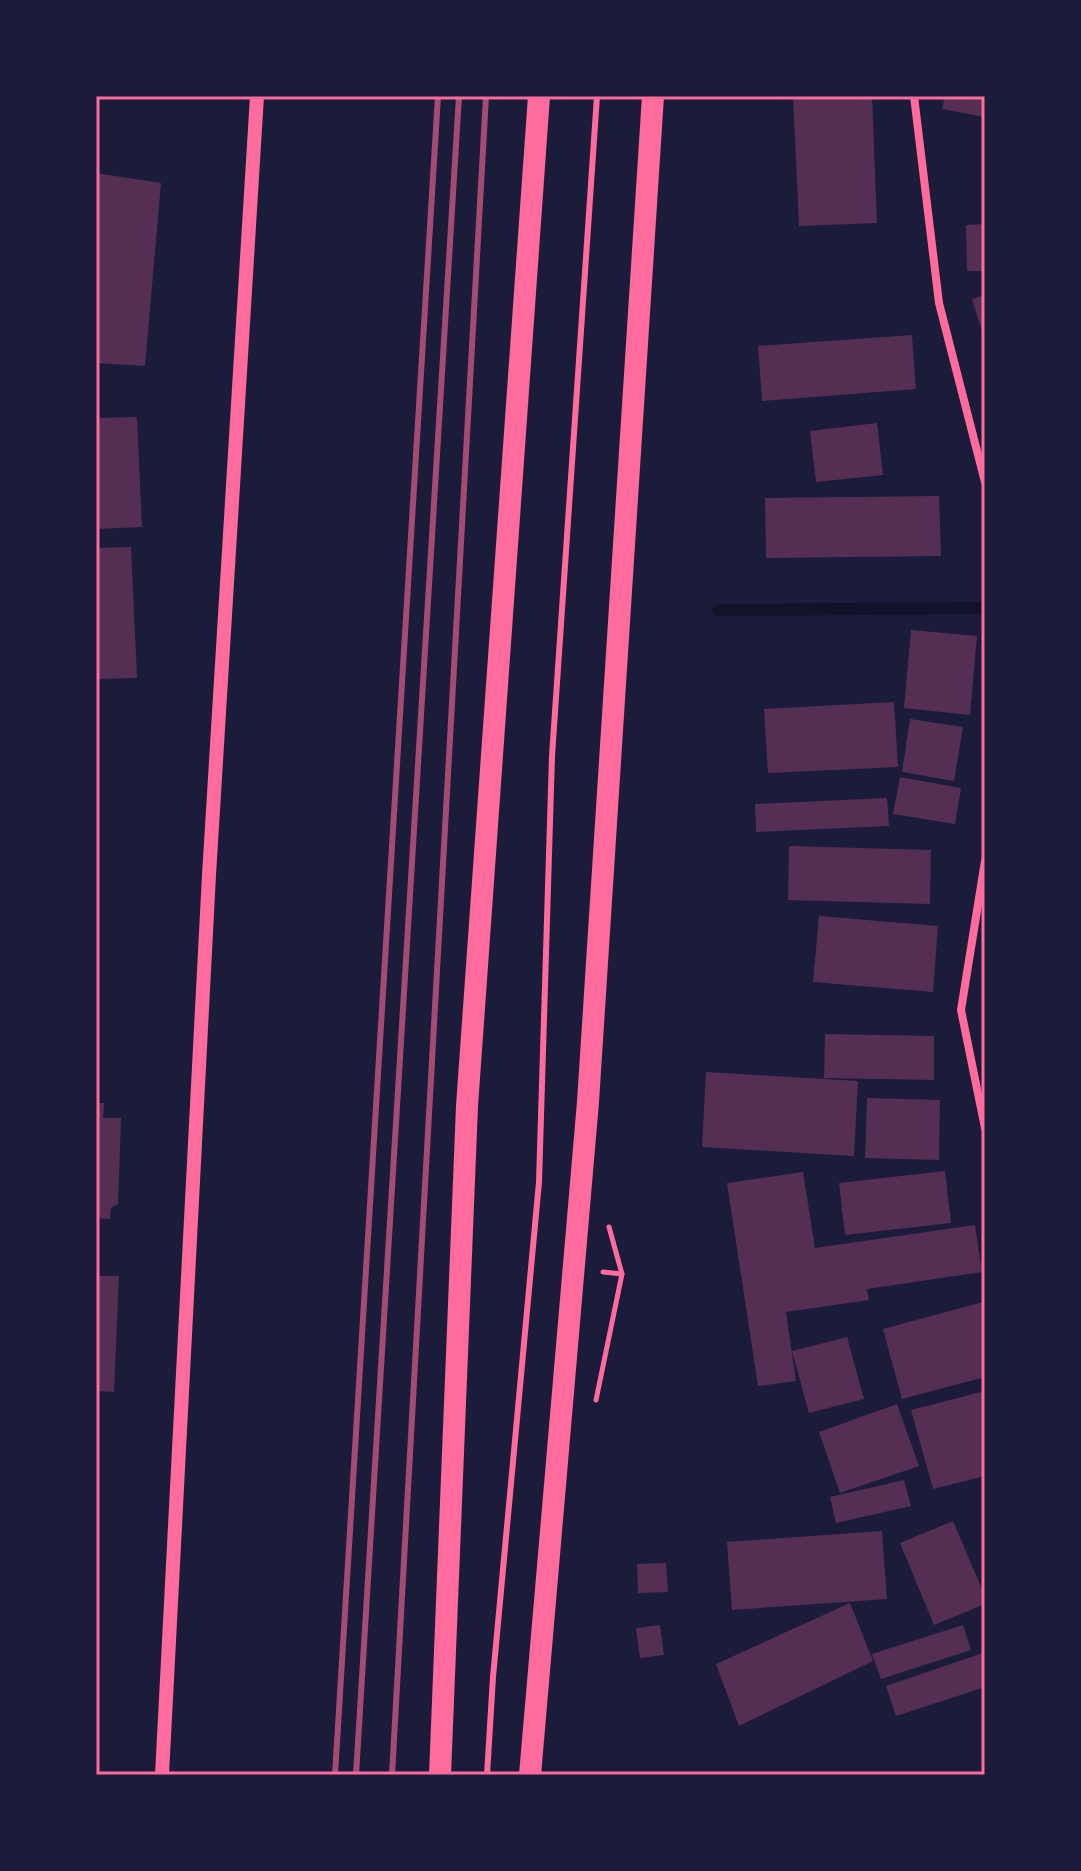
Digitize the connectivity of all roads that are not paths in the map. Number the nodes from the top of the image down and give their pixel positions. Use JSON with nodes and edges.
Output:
{"nodes":[{"id":1,"x":257,"y":96,"type":"edge"},
{"id":2,"x":539,"y":96,"type":"edge"},
{"id":3,"x":597,"y":96,"type":"edge"},
{"id":4,"x":653,"y":96,"type":"edge"},
{"id":5,"x":914,"y":96,"type":"edge"},
{"id":6,"x":985,"y":482,"type":"edge"},
{"id":7,"x":985,"y":861,"type":"edge"},
{"id":8,"x":985,"y":1128,"type":"edge"},
{"id":9,"x":162,"y":1775,"type":"edge"},
{"id":10,"x":440,"y":1775,"type":"edge"},
{"id":11,"x":487,"y":1775,"type":"edge"},
{"id":12,"x":530,"y":1775,"type":"edge"}],
"edges":[{"from":1,"to":9,"type":"street"},
{"from":2,"to":10,"type":"highway"},
{"from":3,"to":11,"type":"lane"},
{"from":4,"to":12,"type":"highway"},
{"from":5,"to":6,"type":"street"},
{"from":7,"to":8,"type":"street"}]}
